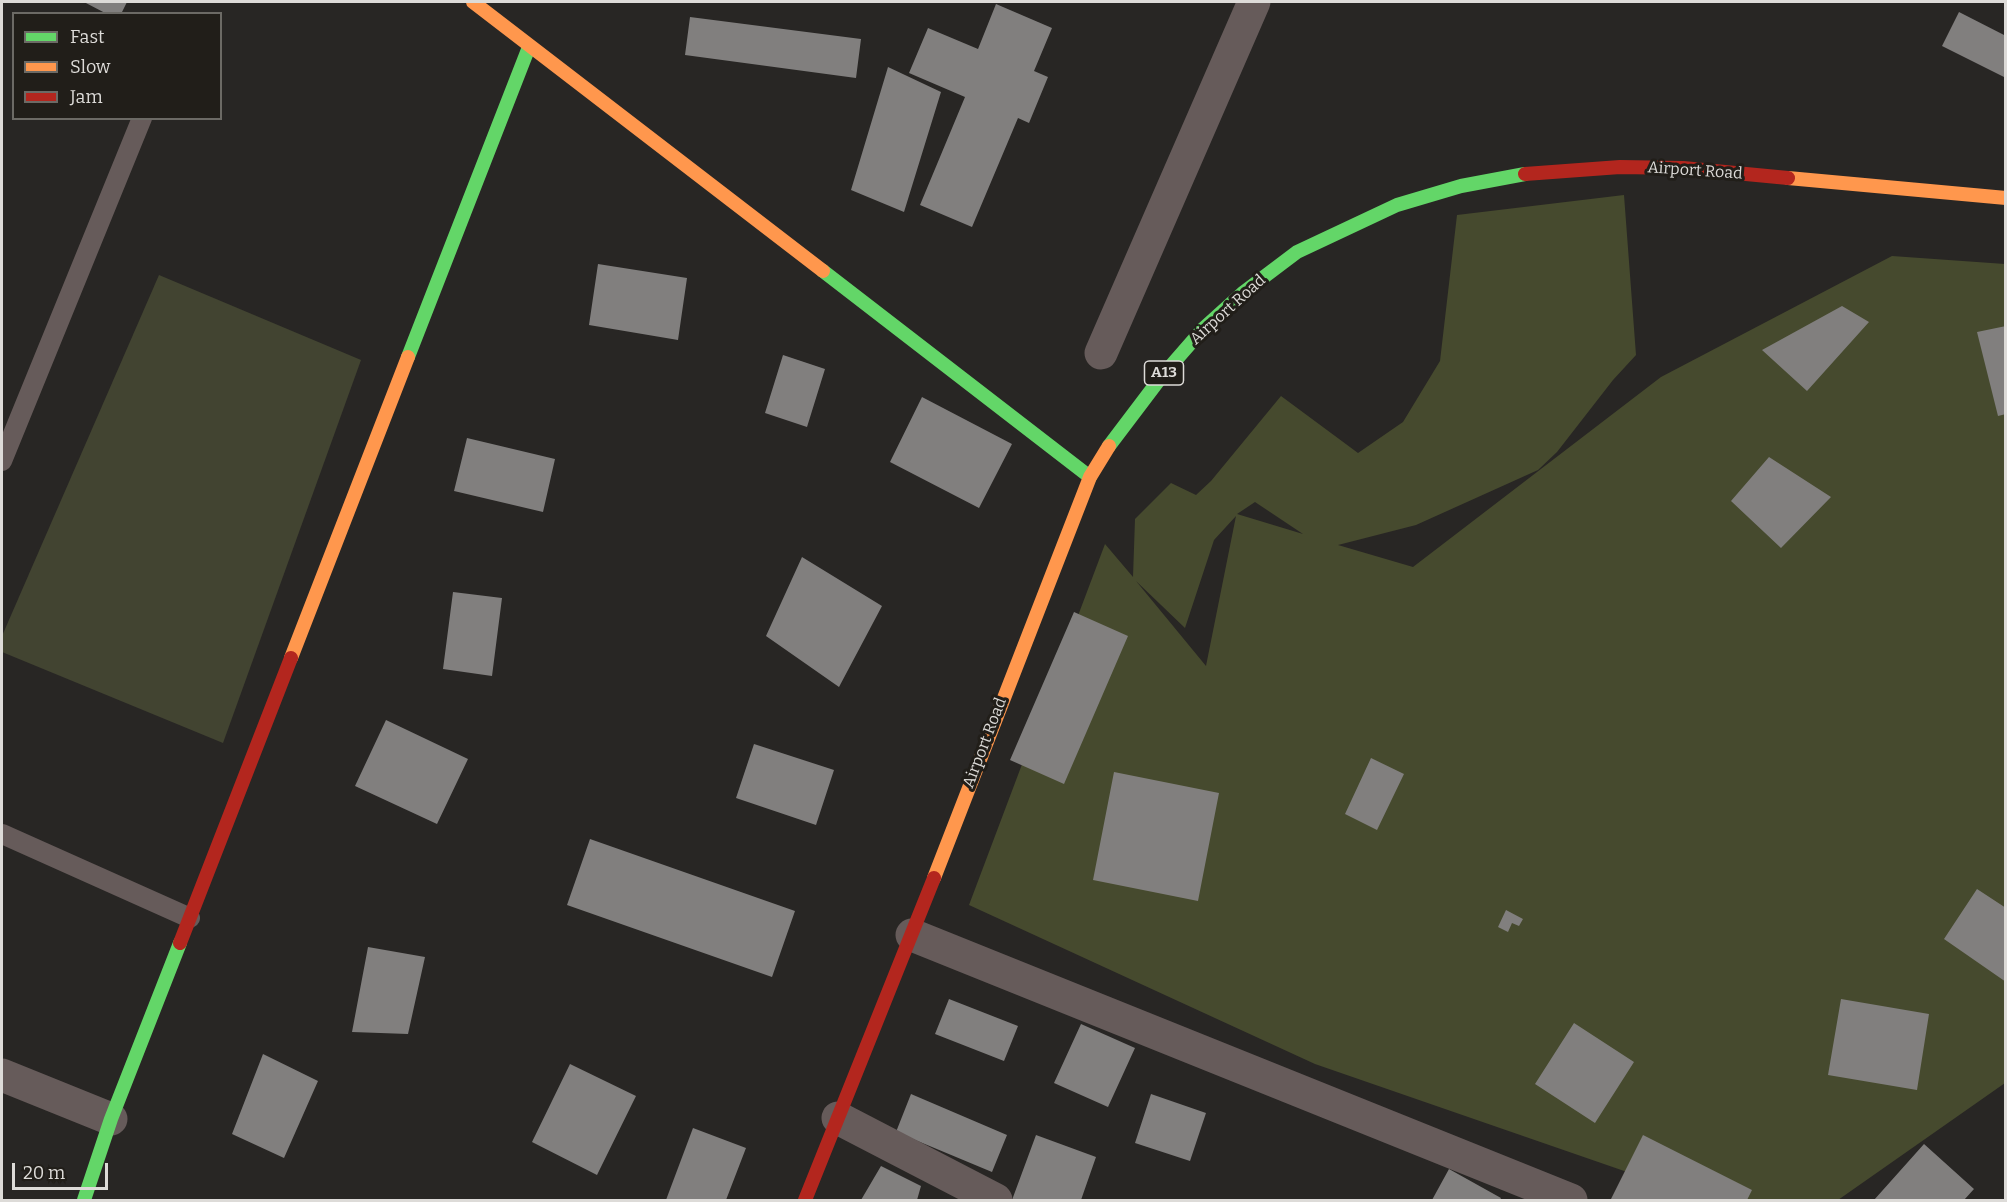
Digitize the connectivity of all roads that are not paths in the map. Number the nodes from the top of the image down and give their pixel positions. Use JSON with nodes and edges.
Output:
{"nodes":[{"id":1,"x":473,"y":2,"type":"edge"},
{"id":2,"x":1254,"y":2,"type":"edge"},
{"id":3,"x":529,"y":47,"type":"junction"},
{"id":4,"x":141,"y":120,"type":"edge"},
{"id":5,"x":2006,"y":198,"type":"edge"},
{"id":6,"x":1101,"y":353,"type":"dead end"},
{"id":7,"x":2,"y":461,"type":"edge"},
{"id":8,"x":1090,"y":477,"type":"junction"},
{"id":9,"x":2,"y":834,"type":"edge"},
{"id":10,"x":190,"y":918,"type":"junction"},
{"id":11,"x":912,"y":934,"type":"junction"},
{"id":12,"x":2,"y":1076,"type":"edge"},
{"id":13,"x":838,"y":1118,"type":"junction"},
{"id":14,"x":111,"y":1119,"type":"junction"},
{"id":15,"x":84,"y":1200,"type":"edge"},
{"id":16,"x":805,"y":1200,"type":"edge"},
{"id":17,"x":996,"y":1200,"type":"edge"},
{"id":18,"x":1571,"y":1200,"type":"edge"}],
"edges":[{"from":1,"to":3,"type":"main road"},
{"from":2,"to":6,"type":"street"},
{"from":3,"to":8,"type":"main road"},
{"from":3,"to":10,"type":"main road"},
{"from":4,"to":7,"type":"lane"},
{"from":5,"to":8,"type":"main road","name":"Airport Road","number":"A13"},
{"from":8,"to":11,"type":"main road","name":"Airport Road","number":"A13"},
{"from":9,"to":10,"type":"lane"},
{"from":10,"to":14,"type":"main road"},
{"from":11,"to":13,"type":"main road","name":"Airport Road","number":"A13"},
{"from":11,"to":18,"type":"street"},
{"from":12,"to":14,"type":"street"},
{"from":13,"to":16,"type":"main road","name":"Airport Road","number":"A13"},
{"from":13,"to":17,"type":"street"},
{"from":14,"to":15,"type":"main road"}]}
